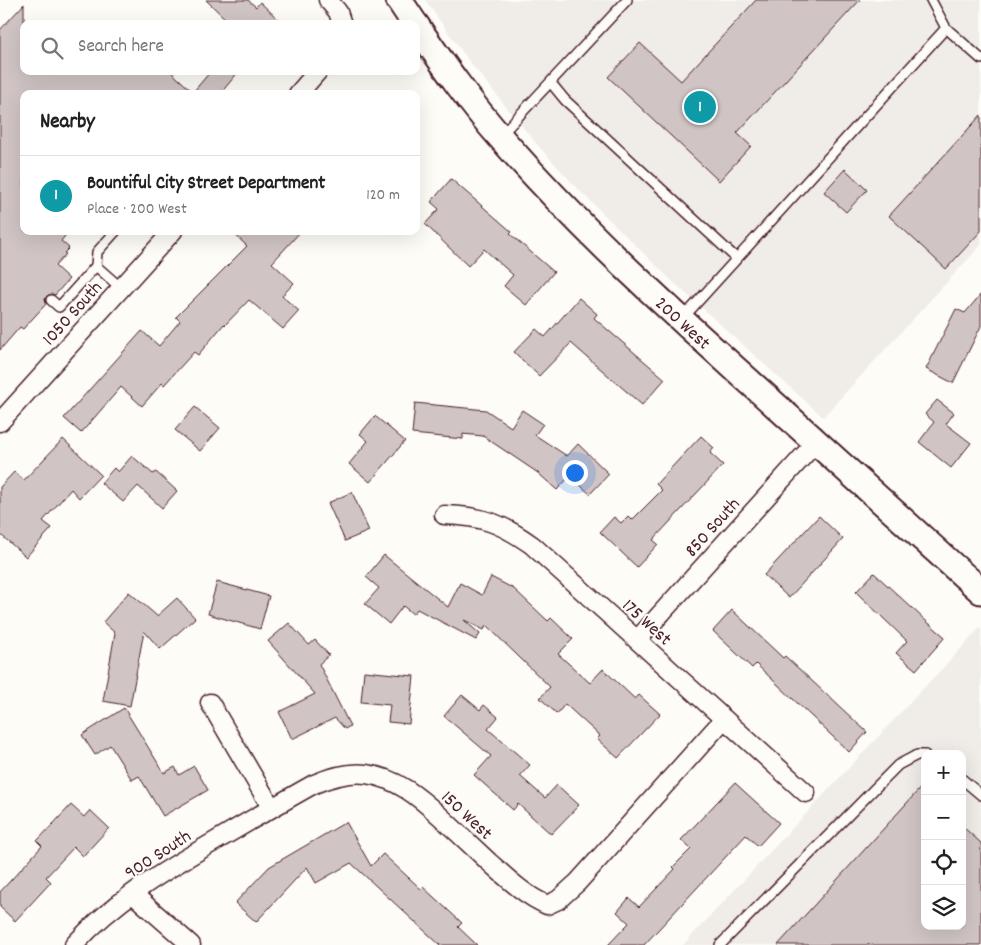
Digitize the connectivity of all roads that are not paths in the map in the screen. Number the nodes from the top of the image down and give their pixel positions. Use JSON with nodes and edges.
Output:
{"nodes":[{"id":1,"x":328,"y":0,"type":"edge"},
{"id":2,"x":399,"y":0,"type":"edge"},
{"id":3,"x":627,"y":0,"type":"edge"},
{"id":4,"x":932,"y":0,"type":"edge"},
{"id":5,"x":341,"y":20,"type":"edge"},
{"id":6,"x":413,"y":20,"type":"edge"},
{"id":7,"x":946,"y":28,"type":"junction"},
{"id":8,"x":420,"y":31,"type":"edge"},
{"id":9,"x":981,"y":59,"type":"edge"},
{"id":10,"x":315,"y":75,"type":"edge"},
{"id":11,"x":551,"y":84,"type":"junction"},
{"id":12,"x":301,"y":90,"type":"edge"},
{"id":13,"x":500,"y":137,"type":"junction"},
{"id":14,"x":112,"y":235,"type":"edge"},
{"id":15,"x":169,"y":235,"type":"edge"},
{"id":16,"x":736,"y":258,"type":"junction"},
{"id":17,"x":96,"y":266,"type":"junction"},
{"id":18,"x":121,"y":288,"type":"junction"},
{"id":19,"x":50,"y":300,"type":"dead end"},
{"id":20,"x":681,"y":320,"type":"junction"},
{"id":21,"x":0,"y":422,"type":"edge"},
{"id":22,"x":816,"y":442,"type":"junction"},
{"id":23,"x":444,"y":515,"type":"dead end"},
{"id":24,"x":981,"y":591,"type":"edge"},
{"id":25,"x":637,"y":640,"type":"junction"},
{"id":26,"x":210,"y":703,"type":"dead end"},
{"id":27,"x":724,"y":719,"type":"junction"},
{"id":28,"x":921,"y":755,"type":"edge"},
{"id":29,"x":352,"y":774,"type":"joint"},
{"id":30,"x":966,"y":782,"type":"edge"},
{"id":31,"x":806,"y":793,"type":"dead end"},
{"id":32,"x":981,"y":795,"type":"edge"},
{"id":33,"x":271,"y":807,"type":"junction"},
{"id":34,"x":133,"y":894,"type":"junction"},
{"id":35,"x":74,"y":945,"type":"edge"},
{"id":36,"x":191,"y":945,"type":"edge"},
{"id":37,"x":720,"y":945,"type":"edge"}],
"edges":[{"from":1,"to":5,"type":"street"},
{"from":2,"to":6,"type":"main road","name":"200 West"},
{"from":3,"to":11,"type":"lane"},
{"from":4,"to":7,"type":"lane"},
{"from":7,"to":9,"type":"lane"},
{"from":7,"to":16,"type":"lane"},
{"from":8,"to":13,"type":"main road","name":"200 West"},
{"from":10,"to":12,"type":"street"},
{"from":11,"to":13,"type":"lane"},
{"from":11,"to":16,"type":"lane"},
{"from":13,"to":20,"type":"main road","name":"200 West"},
{"from":14,"to":17,"type":"lane"},
{"from":15,"to":18,"type":"street","name":"1050 South"},
{"from":16,"to":20,"type":"lane"},
{"from":17,"to":18,"type":"lane"},
{"from":17,"to":19,"type":"lane"},
{"from":18,"to":21,"type":"street","name":"1050 South"},
{"from":20,"to":22,"type":"main road","name":"200 West"},
{"from":22,"to":24,"type":"main road","name":"200 West"},
{"from":22,"to":25,"type":"street","name":"850 South"},
{"from":23,"to":25,"type":"street","name":"175 West"},
{"from":25,"to":27,"type":"street","name":"175 West"},
{"from":26,"to":33,"type":"street"},
{"from":27,"to":29,"type":"street","name":"150 West"},
{"from":27,"to":31,"type":"street","name":"175 West"},
{"from":28,"to":37,"type":"lane"},
{"from":29,"to":33,"type":"street","name":"900 South"},
{"from":30,"to":32,"type":"lane"},
{"from":33,"to":34,"type":"street","name":"900 South"},
{"from":34,"to":35,"type":"street","name":"900 South"},
{"from":34,"to":36,"type":"street"}]}
